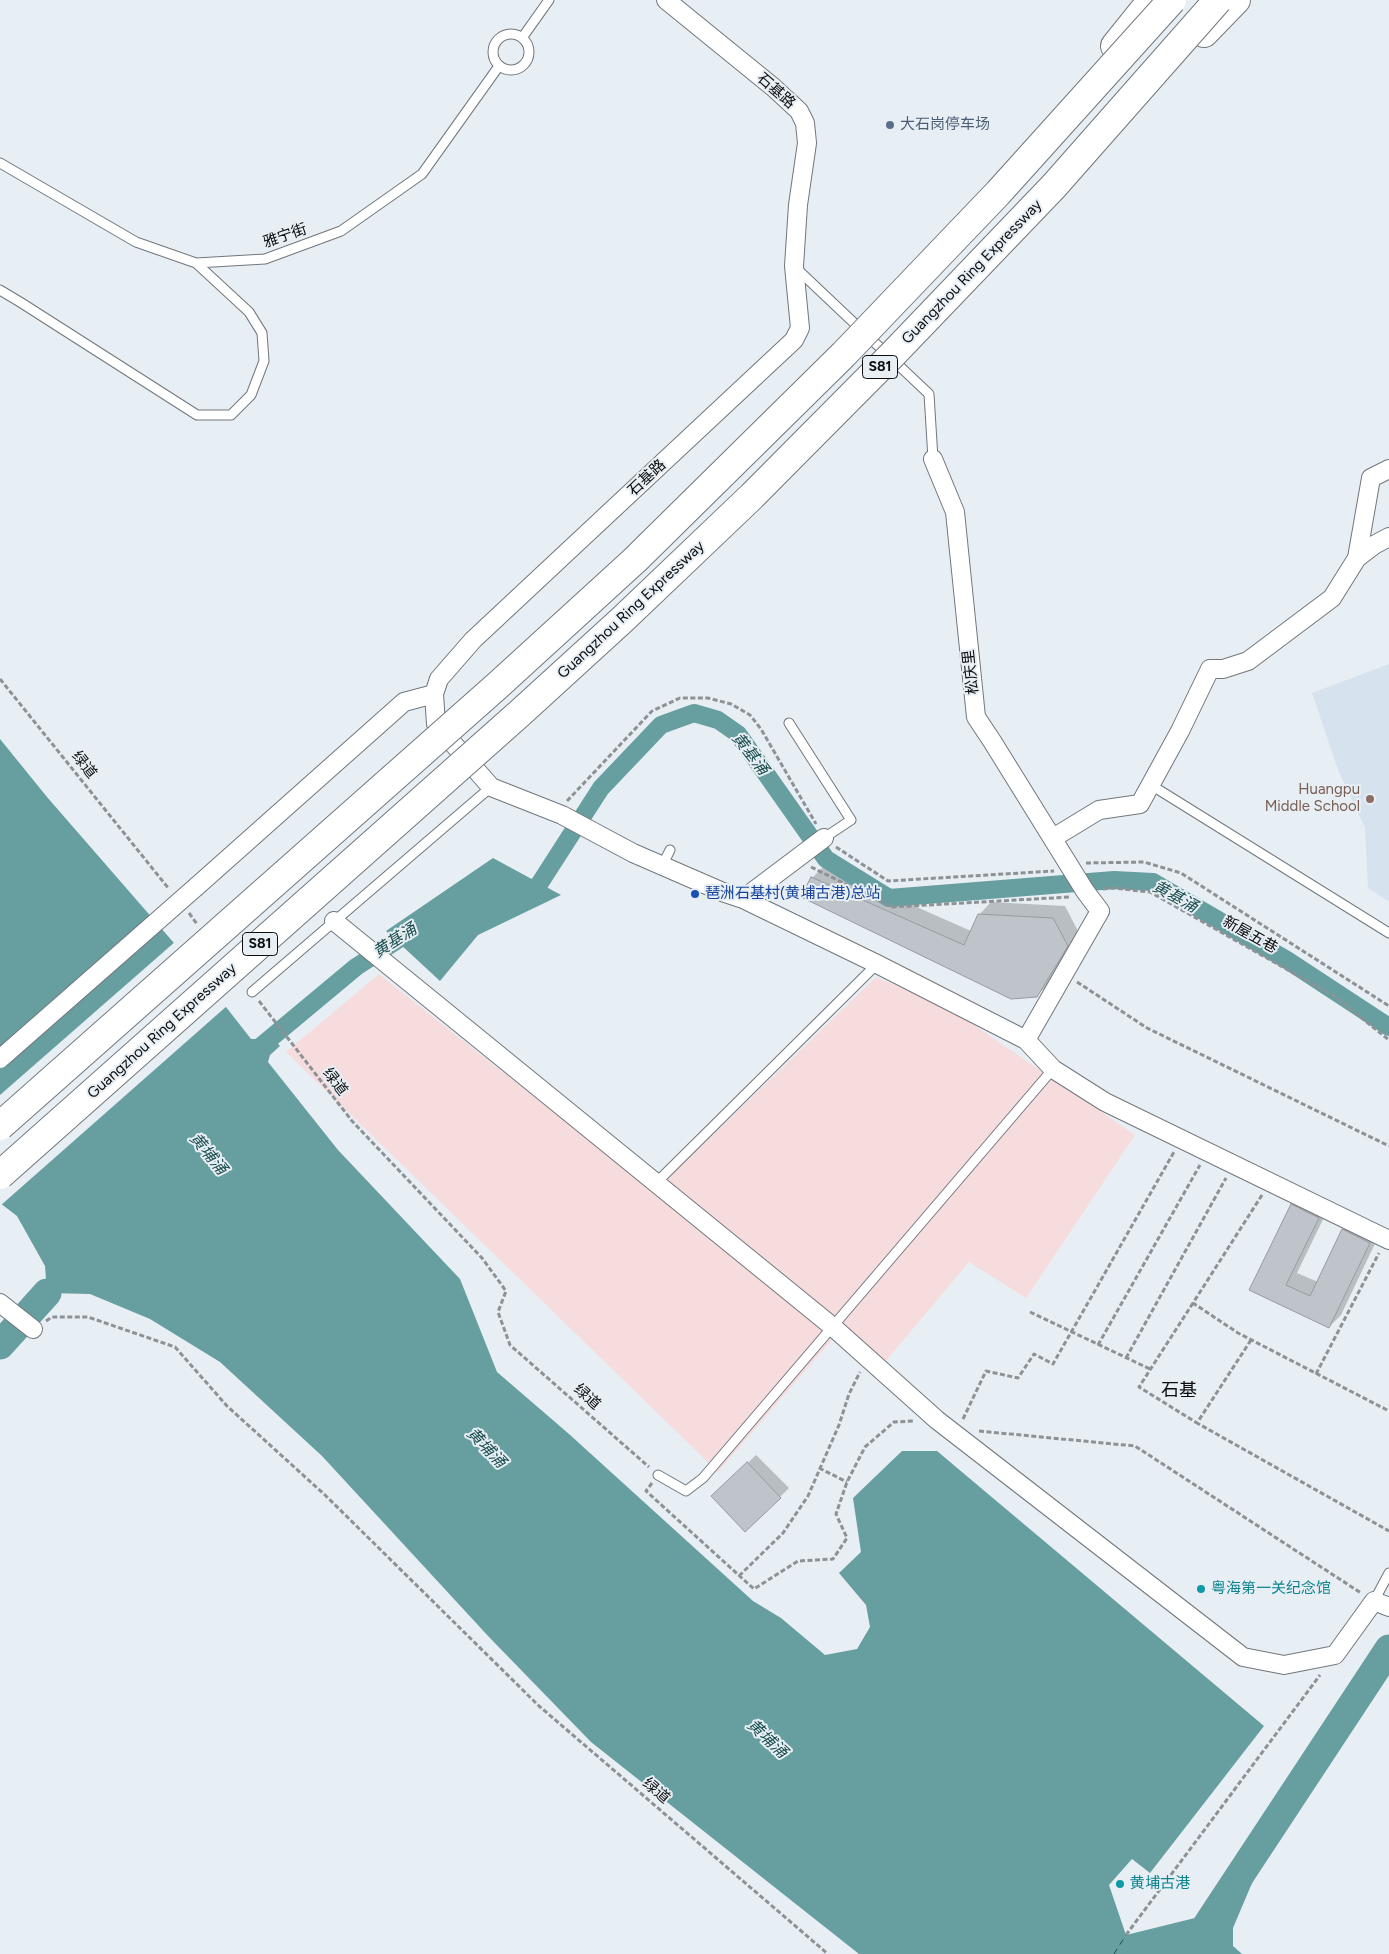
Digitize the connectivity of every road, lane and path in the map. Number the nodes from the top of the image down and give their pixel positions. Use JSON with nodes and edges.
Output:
{"nodes":[{"id":1,"x":549,"y":0,"type":"edge"},
{"id":2,"x":666,"y":0,"type":"edge"},
{"id":3,"x":1152,"y":0,"type":"edge"},
{"id":4,"x":1172,"y":0,"type":"edge"},
{"id":5,"x":1218,"y":0,"type":"edge"},
{"id":6,"x":1236,"y":0,"type":"edge"},
{"id":7,"x":522,"y":38,"type":"junction"},
{"id":8,"x":499,"y":66,"type":"junction"},
{"id":9,"x":0,"y":163,"type":"edge"},
{"id":10,"x":1054,"y":186,"type":"junction"},
{"id":11,"x":998,"y":193,"type":"junction"},
{"id":12,"x":196,"y":263,"type":"junction"},
{"id":13,"x":794,"y":266,"type":"junction"},
{"id":14,"x":0,"y":290,"type":"edge"},
{"id":15,"x":932,"y":459,"type":"joint"},
{"id":16,"x":1389,"y":469,"type":"edge"},
{"id":17,"x":1389,"y":537,"type":"edge"},
{"id":18,"x":1357,"y":558,"type":"junction"},
{"id":19,"x":0,"y":679,"type":"edge"},
{"id":20,"x":434,"y":694,"type":"junction"},
{"id":21,"x":789,"y":723,"type":"dead end"},
{"id":22,"x":1151,"y":785,"type":"junction"},
{"id":23,"x":491,"y":787,"type":"junction"},
{"id":24,"x":562,"y":816,"type":"junction"},
{"id":25,"x":824,"y":838,"type":"junction"},
{"id":26,"x":1053,"y":838,"type":"junction"},
{"id":27,"x":670,"y":850,"type":"dead end"},
{"id":28,"x":801,"y":855,"type":"junction"},
{"id":29,"x":1069,"y":863,"type":"junction"},
{"id":30,"x":662,"y":866,"type":"junction"},
{"id":31,"x":1085,"y":891,"type":"junction"},
{"id":32,"x":172,"y":892,"type":"dead end"},
{"id":33,"x":743,"y":899,"type":"junction"},
{"id":34,"x":184,"y":907,"type":"dead end"},
{"id":35,"x":334,"y":921,"type":"junction"},
{"id":36,"x":202,"y":930,"type":"dead end"},
{"id":37,"x":1389,"y":932,"type":"edge"},
{"id":38,"x":877,"y":964,"type":"junction"},
{"id":39,"x":1064,"y":973,"type":"junction"},
{"id":40,"x":252,"y":992,"type":"joint"},
{"id":41,"x":1389,"y":1006,"type":"edge"},
{"id":42,"x":1026,"y":1040,"type":"junction"},
{"id":43,"x":1389,"y":1040,"type":"edge"},
{"id":44,"x":0,"y":1059,"type":"edge"},
{"id":45,"x":1053,"y":1069,"type":"junction"},
{"id":46,"x":0,"y":1126,"type":"edge"},
{"id":47,"x":1181,"y":1139,"type":"junction"},
{"id":48,"x":1389,"y":1146,"type":"edge"},
{"id":49,"x":1208,"y":1152,"type":"junction"},
{"id":50,"x":1234,"y":1164,"type":"junction"},
{"id":51,"x":0,"y":1175,"type":"edge"},
{"id":52,"x":1271,"y":1182,"type":"junction"},
{"id":53,"x":655,"y":1184,"type":"junction"},
{"id":54,"x":1388,"y":1239,"type":"edge"},
{"id":55,"x":1193,"y":1303,"type":"junction"},
{"id":56,"x":7,"y":1308,"type":"edge"},
{"id":57,"x":1030,"y":1312,"type":"dead end"},
{"id":58,"x":31,"y":1327,"type":"joint"},
{"id":59,"x":832,"y":1328,"type":"junction"},
{"id":60,"x":1071,"y":1332,"type":"junction"},
{"id":61,"x":1251,"y":1340,"type":"junction"},
{"id":62,"x":1098,"y":1345,"type":"junction"},
{"id":63,"x":867,"y":1358,"type":"junction"},
{"id":64,"x":1126,"y":1358,"type":"junction"},
{"id":65,"x":1150,"y":1370,"type":"junction"},
{"id":66,"x":1316,"y":1374,"type":"junction"},
{"id":67,"x":1389,"y":1411,"type":"edge"},
{"id":68,"x":1197,"y":1423,"type":"junction"},
{"id":69,"x":942,"y":1424,"type":"junction"},
{"id":70,"x":978,"y":1431,"type":"dead end"},
{"id":71,"x":819,"y":1468,"type":"junction"},
{"id":72,"x":658,"y":1475,"type":"junction"},
{"id":73,"x":847,"y":1482,"type":"junction"},
{"id":74,"x":1389,"y":1531,"type":"edge"},
{"id":75,"x":1389,"y":1573,"type":"edge"},
{"id":76,"x":739,"y":1576,"type":"junction"},
{"id":77,"x":1381,"y":1604,"type":"edge"},
{"id":78,"x":1334,"y":1655,"type":"junction"},
{"id":79,"x":1126,"y":1935,"type":"dead end"},
{"id":80,"x":828,"y":1954,"type":"edge"}],
"edges":[{"from":1,"to":7,"type":"lane"},
{"from":2,"to":13,"type":"street","name":"石基路"},
{"from":3,"to":11,"type":"highway"},
{"from":4,"to":11,"type":"highway","number":"S81","bridge":true},
{"from":5,"to":10,"type":"highway","name":"Guangzhou Ring Expressway","number":"S81","bridge":true},
{"from":6,"to":10,"type":"highway"},
{"from":7,"to":8,"type":"lane"},
{"from":7,"to":8,"type":"lane"},
{"from":8,"to":12,"type":"lane","name":"雅宁街"},
{"from":9,"to":12,"type":"lane","name":"雅宁街"},
{"from":10,"to":51,"type":"highway","name":"Guangzhou Ring Expressway","number":"S81","bridge":true},
{"from":11,"to":46,"type":"highway","number":"S81","bridge":true},
{"from":12,"to":14,"type":"lane"},
{"from":13,"to":15,"type":"lane"},
{"from":13,"to":20,"type":"street","name":"石基路"},
{"from":15,"to":26,"type":"street","name":"松庆里"},
{"from":16,"to":18,"type":"street"},
{"from":17,"to":18,"type":"street"},
{"from":18,"to":22,"type":"street"},
{"from":19,"to":32,"type":"path","name":"绿道"},
{"from":20,"to":23,"type":"street"},
{"from":20,"to":44,"type":"street","bridge":true},
{"from":21,"to":25,"type":"lane"},
{"from":22,"to":26,"type":"street"},
{"from":22,"to":37,"type":"lane"},
{"from":23,"to":24,"type":"street"},
{"from":23,"to":35,"type":"lane"},
{"from":24,"to":25,"type":"path"},
{"from":24,"to":30,"type":"street"},
{"from":25,"to":28,"type":"street"},
{"from":25,"to":29,"type":"path"},
{"from":26,"to":29,"type":"street","name":"松庆里"},
{"from":27,"to":30,"type":"lane"},
{"from":28,"to":31,"type":"path","name":"新屋五巷"},
{"from":28,"to":33,"type":"street"},
{"from":29,"to":31,"type":"street","name":"松庆里"},
{"from":29,"to":41,"type":"path"},
{"from":30,"to":33,"type":"street"},
{"from":31,"to":39,"type":"street","name":"松庆里"},
{"from":31,"to":43,"type":"path","name":"新屋五巷"},
{"from":33,"to":38,"type":"street"},
{"from":34,"to":36,"type":"path"},
{"from":35,"to":40,"type":"lane"},
{"from":35,"to":53,"type":"street"},
{"from":38,"to":42,"type":"street"},
{"from":38,"to":53,"type":"lane"},
{"from":39,"to":42,"type":"street"},
{"from":39,"to":48,"type":"path"},
{"from":40,"to":72,"type":"path","name":"绿道"},
{"from":42,"to":45,"type":"street"},
{"from":45,"to":47,"type":"street"},
{"from":45,"to":59,"type":"lane"},
{"from":47,"to":49,"type":"street"},
{"from":47,"to":60,"type":"path"},
{"from":49,"to":50,"type":"street"},
{"from":49,"to":62,"type":"path"},
{"from":50,"to":52,"type":"street"},
{"from":50,"to":64,"type":"path"},
{"from":52,"to":54,"type":"street"},
{"from":52,"to":55,"type":"path"},
{"from":53,"to":59,"type":"street"},
{"from":54,"to":66,"type":"path"},
{"from":55,"to":61,"type":"path"},
{"from":55,"to":65,"type":"path"},
{"from":56,"to":58,"type":"street"},
{"from":57,"to":60,"type":"path"},
{"from":58,"to":80,"type":"path","name":"绿道"},
{"from":59,"to":63,"type":"street"},
{"from":59,"to":72,"type":"lane"},
{"from":60,"to":62,"type":"path"},
{"from":60,"to":69,"type":"path"},
{"from":61,"to":66,"type":"path"},
{"from":61,"to":68,"type":"path"},
{"from":62,"to":64,"type":"path"},
{"from":63,"to":69,"type":"street"},
{"from":63,"to":71,"type":"path"},
{"from":64,"to":65,"type":"path"},
{"from":65,"to":68,"type":"path"},
{"from":66,"to":67,"type":"path"},
{"from":68,"to":74,"type":"path"},
{"from":69,"to":73,"type":"path"},
{"from":69,"to":78,"type":"street"},
{"from":70,"to":77,"type":"path"},
{"from":71,"to":73,"type":"path"},
{"from":71,"to":76,"type":"path"},
{"from":72,"to":76,"type":"path"},
{"from":73,"to":76,"type":"path"},
{"from":75,"to":77,"type":"lane"},
{"from":77,"to":78,"type":"street"},
{"from":78,"to":79,"type":"path"}]}
